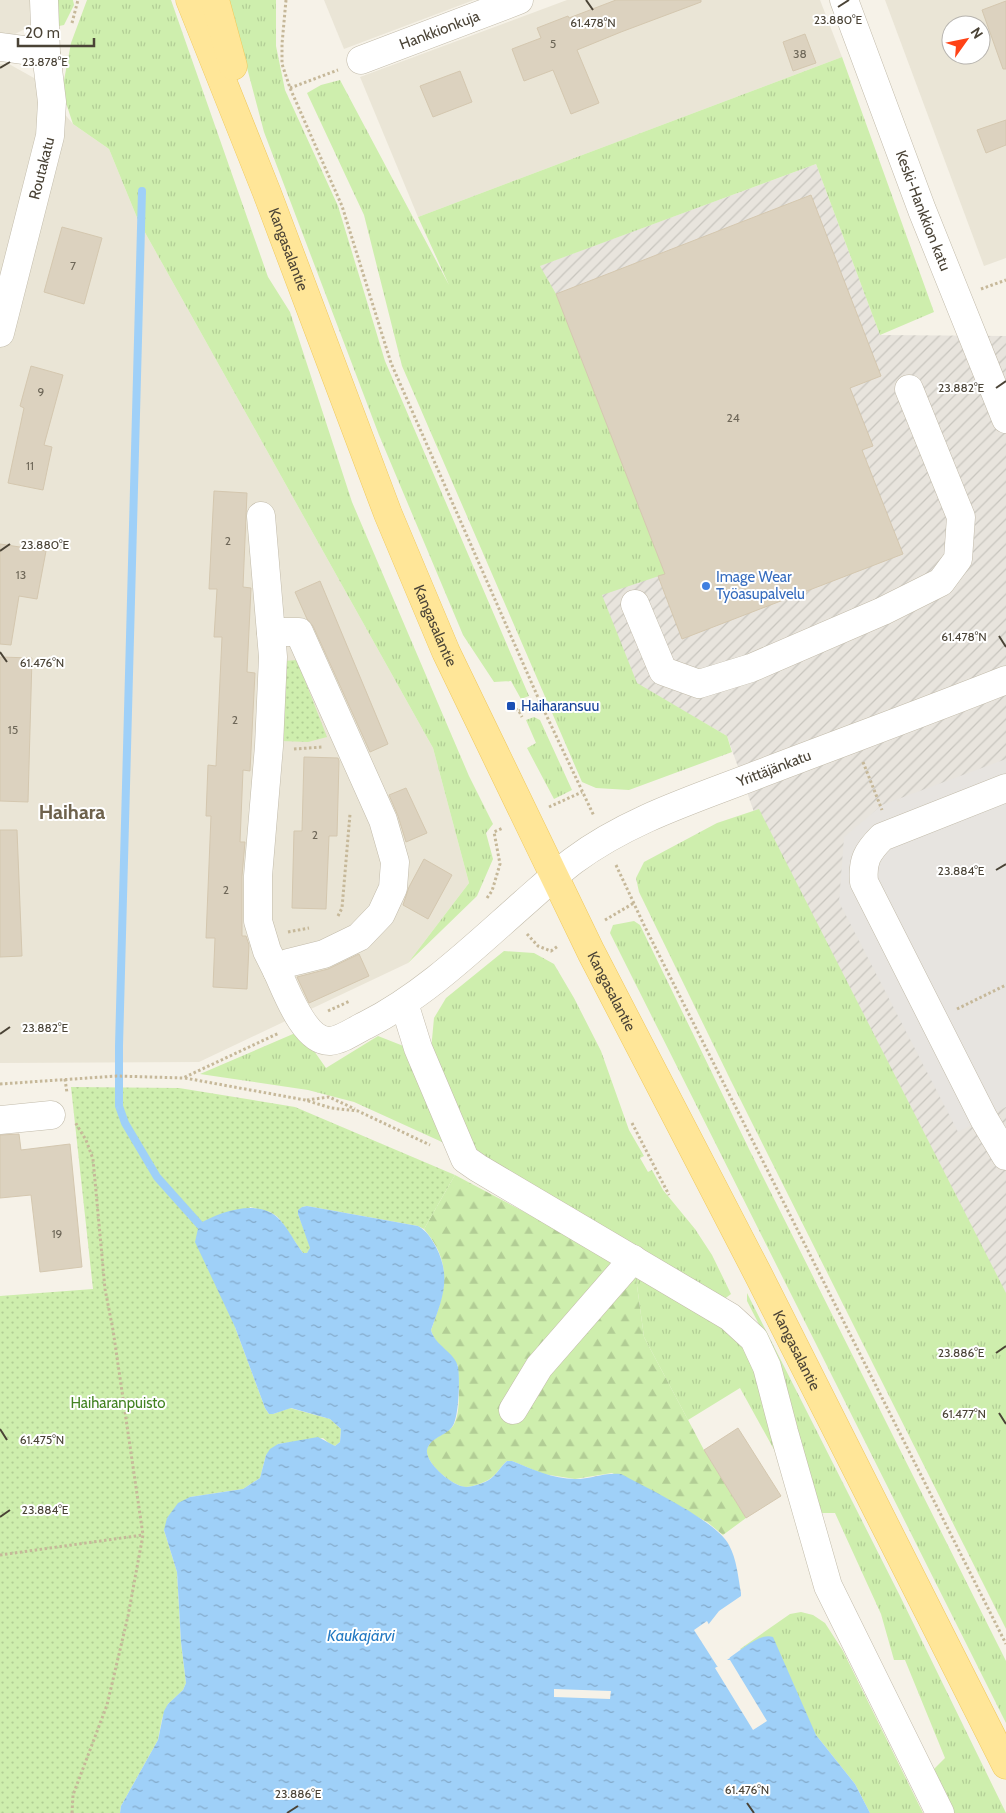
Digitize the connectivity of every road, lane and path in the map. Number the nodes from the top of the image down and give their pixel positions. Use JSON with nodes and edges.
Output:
{"nodes":[{"id":1,"x":44,"y":0,"type":"edge"},
{"id":2,"x":190,"y":0,"type":"edge"},
{"id":3,"x":215,"y":0,"type":"edge"},
{"id":4,"x":519,"y":0,"type":"edge"},
{"id":5,"x":844,"y":0,"type":"edge"},
{"id":6,"x":0,"y":47,"type":"edge"},
{"id":7,"x":46,"y":53,"type":"junction"},
{"id":8,"x":361,"y":60,"type":"joint"},
{"id":9,"x":290,"y":88,"type":"dead end"},
{"id":10,"x":267,"y":193,"type":"junction"},
{"id":11,"x":0,"y":333,"type":"edge"},
{"id":12,"x":908,"y":389,"type":"dead end"},
{"id":13,"x":1006,"y":420,"type":"edge"},
{"id":14,"x":261,"y":516,"type":"dead end"},
{"id":15,"x":635,"y":604,"type":"dead end"},
{"id":16,"x":271,"y":632,"type":"junction"},
{"id":17,"x":1006,"y":680,"type":"edge"},
{"id":18,"x":540,"y":702,"type":"dead end"},
{"id":19,"x":511,"y":706,"type":"dead end"},
{"id":20,"x":519,"y":711,"type":"junction"},
{"id":21,"x":522,"y":717,"type":"dead end"},
{"id":22,"x":854,"y":738,"type":"junction"},
{"id":23,"x":350,"y":745,"type":"junction"},
{"id":24,"x":269,"y":746,"type":"junction"},
{"id":25,"x":1006,"y":788,"type":"edge"},
{"id":26,"x":582,"y":792,"type":"dead end"},
{"id":27,"x":351,"y":804,"type":"dead end"},
{"id":28,"x":526,"y":818,"type":"junction"},
{"id":29,"x":891,"y":833,"type":"junction"},
{"id":30,"x":554,"y":876,"type":"junction"},
{"id":31,"x":483,"y":903,"type":"dead end"},
{"id":32,"x":334,"y":922,"type":"dead end"},
{"id":33,"x":314,"y":928,"type":"dead end"},
{"id":34,"x":262,"y":936,"type":"junction"},
{"id":35,"x":278,"y":971,"type":"junction"},
{"id":36,"x":1006,"y":985,"type":"edge"},
{"id":37,"x":352,"y":1000,"type":"dead end"},
{"id":38,"x":404,"y":1003,"type":"junction"},
{"id":39,"x":934,"y":1020,"type":"junction"},
{"id":40,"x":303,"y":1022,"type":"junction"},
{"id":41,"x":64,"y":1078,"type":"junction"},
{"id":42,"x":183,"y":1078,"type":"junction"},
{"id":43,"x":0,"y":1084,"type":"edge"},
{"id":44,"x":305,"y":1100,"type":"junction"},
{"id":45,"x":64,"y":1110,"type":"junction"},
{"id":46,"x":358,"y":1111,"type":"junction"},
{"id":47,"x":0,"y":1120,"type":"edge"},
{"id":48,"x":632,"y":1123,"type":"dead end"},
{"id":49,"x":1006,"y":1156,"type":"edge"},
{"id":50,"x":465,"y":1159,"type":"junction"},
{"id":51,"x":669,"y":1195,"type":"dead end"},
{"id":52,"x":633,"y":1259,"type":"junction"},
{"id":53,"x":513,"y":1410,"type":"dead end"},
{"id":54,"x":143,"y":1535,"type":"junction"},
{"id":55,"x":0,"y":1555,"type":"edge"},
{"id":56,"x":1006,"y":1765,"type":"edge"},
{"id":57,"x":72,"y":1813,"type":"edge"},
{"id":58,"x":940,"y":1813,"type":"edge"}],
"edges":[{"from":1,"to":7,"type":"street","name":"Routakatu"},
{"from":2,"to":10,"type":"main road","name":"Kangasalantie"},
{"from":3,"to":10,"type":"main road","name":"Kangasalantie"},
{"from":4,"to":8,"type":"street","name":"Hankkionkuja"},
{"from":5,"to":13,"type":"street","name":"Keski-Hankkion katu"},
{"from":6,"to":7,"type":"street"},
{"from":7,"to":11,"type":"street","name":"Routakatu"},
{"from":8,"to":9,"type":"path"},
{"from":10,"to":28,"type":"main road","name":"Kangasalantie"},
{"from":12,"to":15,"type":"street"},
{"from":14,"to":16,"type":"street"},
{"from":16,"to":23,"type":"street"},
{"from":16,"to":24,"type":"street"},
{"from":17,"to":22,"type":"street","name":"Yrittäjänkatu"},
{"from":18,"to":20,"type":"path"},
{"from":19,"to":20,"type":"path"},
{"from":20,"to":21,"type":"path"},
{"from":22,"to":29,"type":"path"},
{"from":22,"to":30,"type":"street","name":"Yrittäjänkatu"},
{"from":23,"to":24,"type":"path"},
{"from":23,"to":35,"type":"street"},
{"from":24,"to":34,"type":"street"},
{"from":25,"to":29,"type":"street"},
{"from":26,"to":28,"type":"path"},
{"from":27,"to":32,"type":"path"},
{"from":28,"to":30,"type":"main road","name":"Kangasalantie"},
{"from":28,"to":31,"type":"path"},
{"from":29,"to":39,"type":"street"},
{"from":30,"to":38,"type":"street"},
{"from":30,"to":56,"type":"main road","name":"Kangasalantie"},
{"from":33,"to":34,"type":"path"},
{"from":34,"to":35,"type":"street"},
{"from":35,"to":40,"type":"street"},
{"from":36,"to":39,"type":"path"},
{"from":37,"to":40,"type":"path"},
{"from":38,"to":40,"type":"street"},
{"from":38,"to":50,"type":"street"},
{"from":39,"to":49,"type":"street"},
{"from":40,"to":42,"type":"path"},
{"from":41,"to":42,"type":"path"},
{"from":41,"to":43,"type":"path"},
{"from":41,"to":45,"type":"path"},
{"from":42,"to":44,"type":"path"},
{"from":44,"to":46,"type":"path"},
{"from":44,"to":46,"type":"path"},
{"from":45,"to":47,"type":"street"},
{"from":45,"to":54,"type":"path"},
{"from":46,"to":50,"type":"path"},
{"from":48,"to":51,"type":"path"},
{"from":50,"to":52,"type":"street"},
{"from":52,"to":53,"type":"street"},
{"from":52,"to":58,"type":"street"},
{"from":54,"to":55,"type":"path"},
{"from":54,"to":57,"type":"path"}]}
